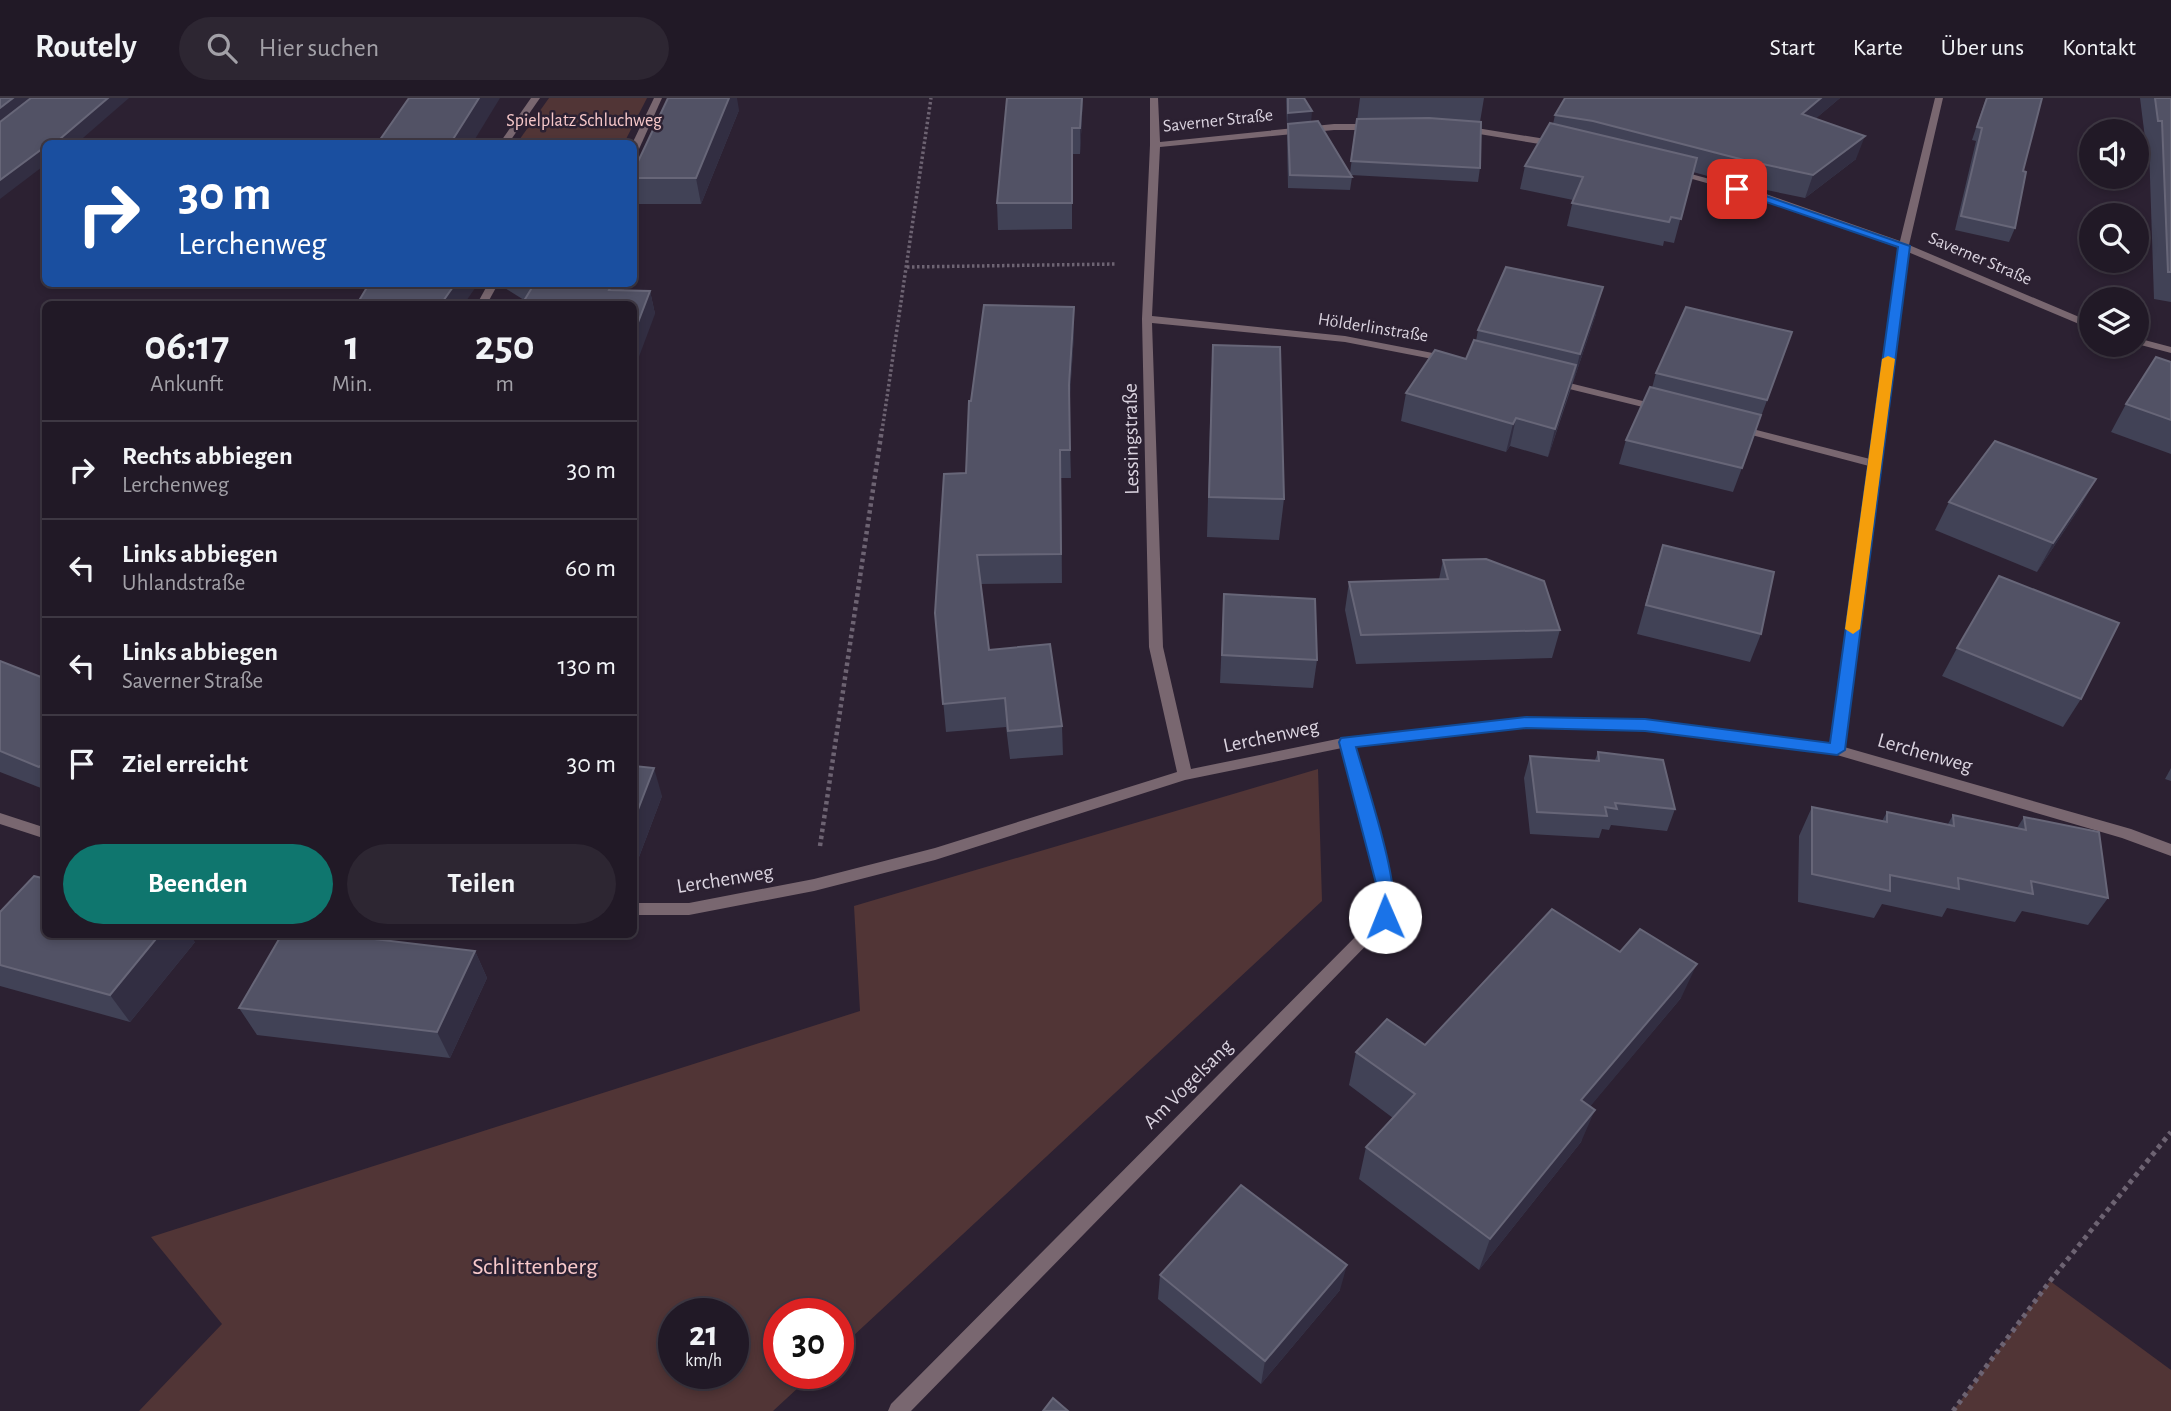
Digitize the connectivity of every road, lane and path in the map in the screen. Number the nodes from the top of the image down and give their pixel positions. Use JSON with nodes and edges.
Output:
{"nodes":[{"id":1,"x":536,"y":98,"type":"edge"},
{"id":2,"x":658,"y":98,"type":"edge"},
{"id":3,"x":931,"y":98,"type":"edge"},
{"id":4,"x":1154,"y":98,"type":"edge"},
{"id":5,"x":1939,"y":98,"type":"edge"},
{"id":6,"x":1387,"y":127,"type":"edge"},
{"id":7,"x":1455,"y":127,"type":"edge"},
{"id":8,"x":506,"y":140,"type":"edge"},
{"id":9,"x":637,"y":143,"type":"edge"},
{"id":10,"x":1155,"y":145,"type":"junction"},
{"id":11,"x":1571,"y":146,"type":"edge"},
{"id":12,"x":1661,"y":169,"type":"edge"},
{"id":13,"x":1904,"y":246,"type":"junction"},
{"id":14,"x":1151,"y":263,"type":"junction"},
{"id":15,"x":907,"y":267,"type":"junction"},
{"id":16,"x":1147,"y":319,"type":"junction"},
{"id":17,"x":2079,"y":321,"type":"edge"},
{"id":18,"x":2149,"y":344,"type":"edge"},
{"id":19,"x":2171,"y":350,"type":"edge"},
{"id":20,"x":1458,"y":360,"type":"edge"},
{"id":21,"x":1537,"y":378,"type":"edge"},
{"id":22,"x":1671,"y":411,"type":"edge"},
{"id":23,"x":1725,"y":425,"type":"edge"},
{"id":24,"x":1874,"y":464,"type":"junction"},
{"id":25,"x":1347,"y":742,"type":"junction"},
{"id":26,"x":1837,"y":750,"type":"junction"},
{"id":27,"x":1185,"y":775,"type":"junction"},
{"id":28,"x":0,"y":818,"type":"edge"},
{"id":29,"x":42,"y":833,"type":"edge"},
{"id":30,"x":2171,"y":850,"type":"edge"},
{"id":31,"x":814,"y":885,"type":"junction"},
{"id":32,"x":637,"y":909,"type":"edge"},
{"id":33,"x":2171,"y":1132,"type":"edge"},
{"id":34,"x":898,"y":1411,"type":"edge"},
{"id":35,"x":1953,"y":1411,"type":"edge"}],
"edges":[{"from":1,"to":8,"type":"street"},
{"from":2,"to":9,"type":"street"},
{"from":3,"to":15,"type":"path"},
{"from":4,"to":10,"type":"street","name":"Lessingstraße"},
{"from":5,"to":13,"type":"street"},
{"from":6,"to":10,"type":"street","name":"Saverner Straße"},
{"from":7,"to":11,"type":"street"},
{"from":10,"to":14,"type":"street","name":"Lessingstraße"},
{"from":12,"to":13,"type":"street","name":"Saverner Straße"},
{"from":13,"to":17,"type":"street","name":"Saverner Straße"},
{"from":13,"to":24,"type":"street"},
{"from":14,"to":15,"type":"path"},
{"from":14,"to":16,"type":"street","name":"Lessingstraße"},
{"from":15,"to":31,"type":"path"},
{"from":16,"to":20,"type":"street","name":"Hölderlinstraße"},
{"from":16,"to":27,"type":"street","name":"Lessingstraße"},
{"from":18,"to":19,"type":"street"},
{"from":21,"to":22,"type":"street"},
{"from":23,"to":24,"type":"street"},
{"from":24,"to":26,"type":"street"},
{"from":25,"to":26,"type":"street","name":"Lerchenweg"},
{"from":25,"to":27,"type":"street","name":"Lerchenweg"},
{"from":25,"to":34,"type":"street","name":"Am Vogelsang"},
{"from":26,"to":30,"type":"street","name":"Lerchenweg"},
{"from":27,"to":31,"type":"street","name":"Lerchenweg"},
{"from":28,"to":29,"type":"street"},
{"from":31,"to":32,"type":"street","name":"Lerchenweg"},
{"from":33,"to":35,"type":"path"}]}
